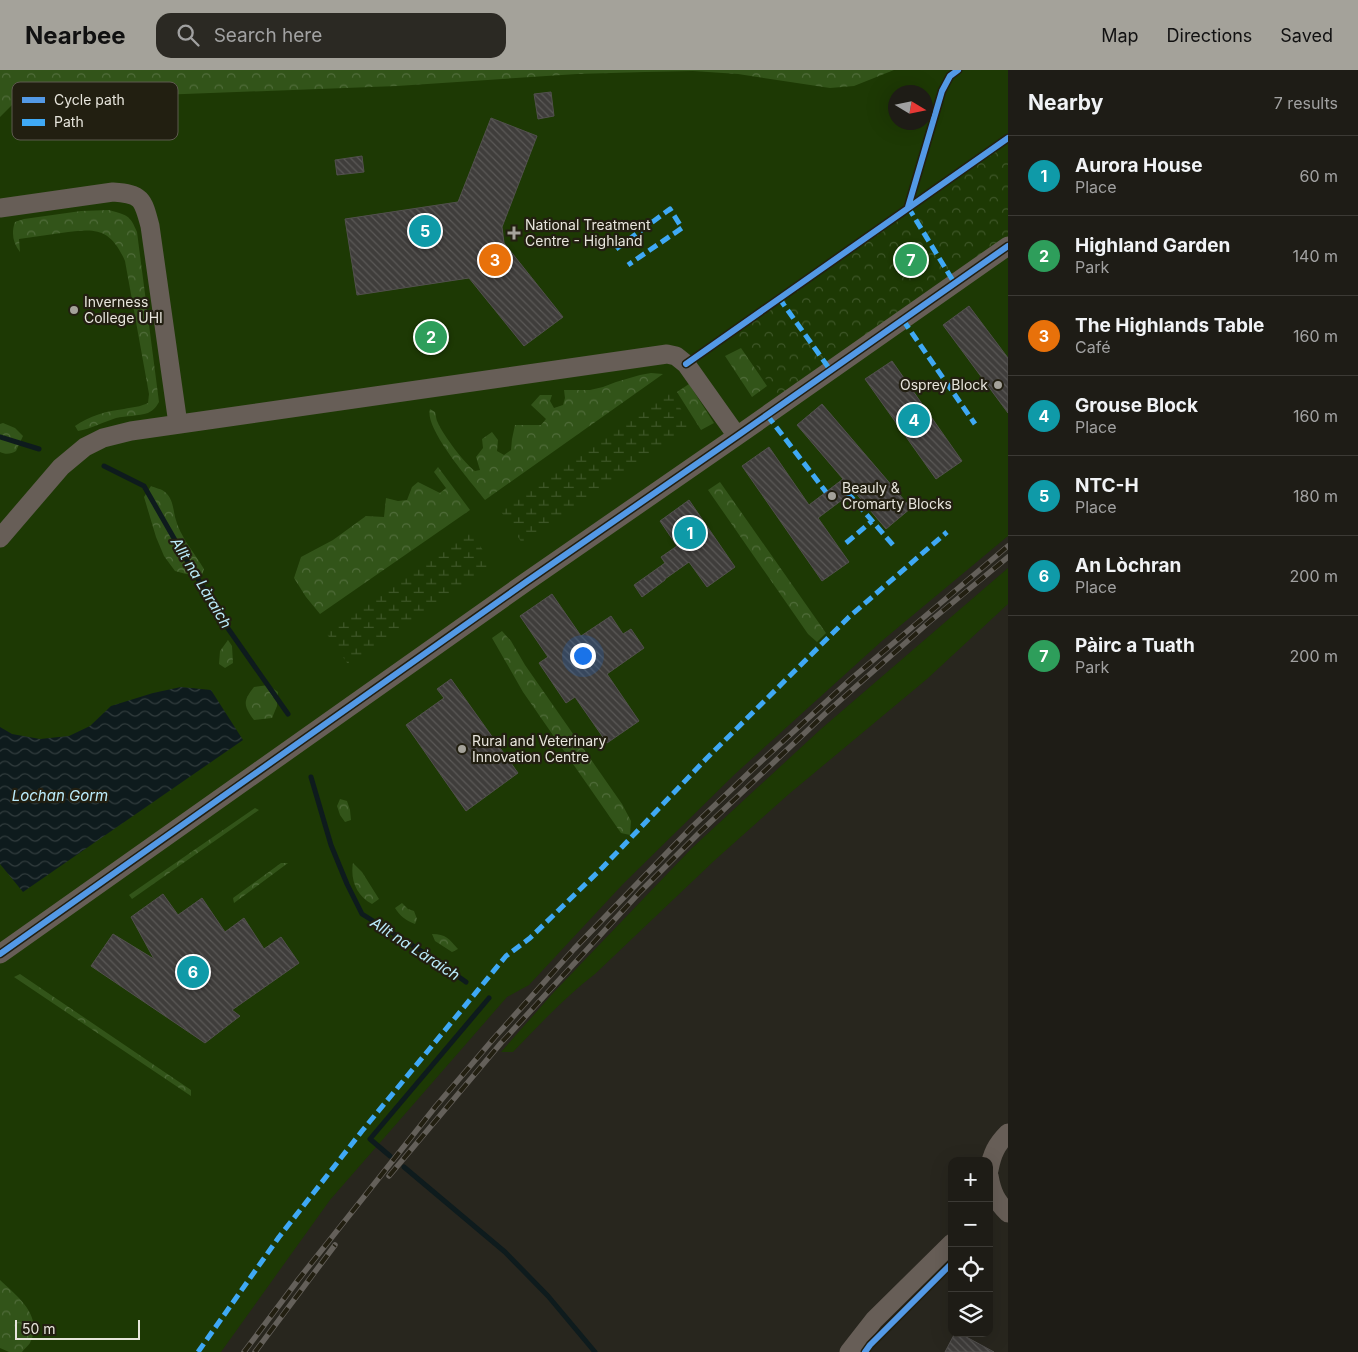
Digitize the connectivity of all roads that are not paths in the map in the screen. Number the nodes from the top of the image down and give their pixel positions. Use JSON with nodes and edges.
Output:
{"nodes":[{"id":1,"x":0,"y":208,"type":"edge"},
{"id":2,"x":1008,"y":246,"type":"edge"},
{"id":3,"x":178,"y":424,"type":"junction"},
{"id":4,"x":737,"y":436,"type":"junction"},
{"id":5,"x":0,"y":538,"type":"edge"},
{"id":6,"x":0,"y":954,"type":"edge"},
{"id":7,"x":1008,"y":1133,"type":"edge"},
{"id":8,"x":992,"y":1157,"type":"edge"},
{"id":9,"x":993,"y":1194,"type":"edge"},
{"id":10,"x":999,"y":1209,"type":"edge"},
{"id":11,"x":948,"y":1247,"type":"edge"},
{"id":12,"x":849,"y":1352,"type":"edge"}],
"edges":[{"from":1,"to":3,"type":"street"},
{"from":2,"to":4,"type":"street"},
{"from":3,"to":4,"type":"street"},
{"from":3,"to":5,"type":"street"},
{"from":4,"to":6,"type":"street"},
{"from":7,"to":8,"type":"street"},
{"from":9,"to":10,"type":"street"},
{"from":11,"to":12,"type":"street"}]}
